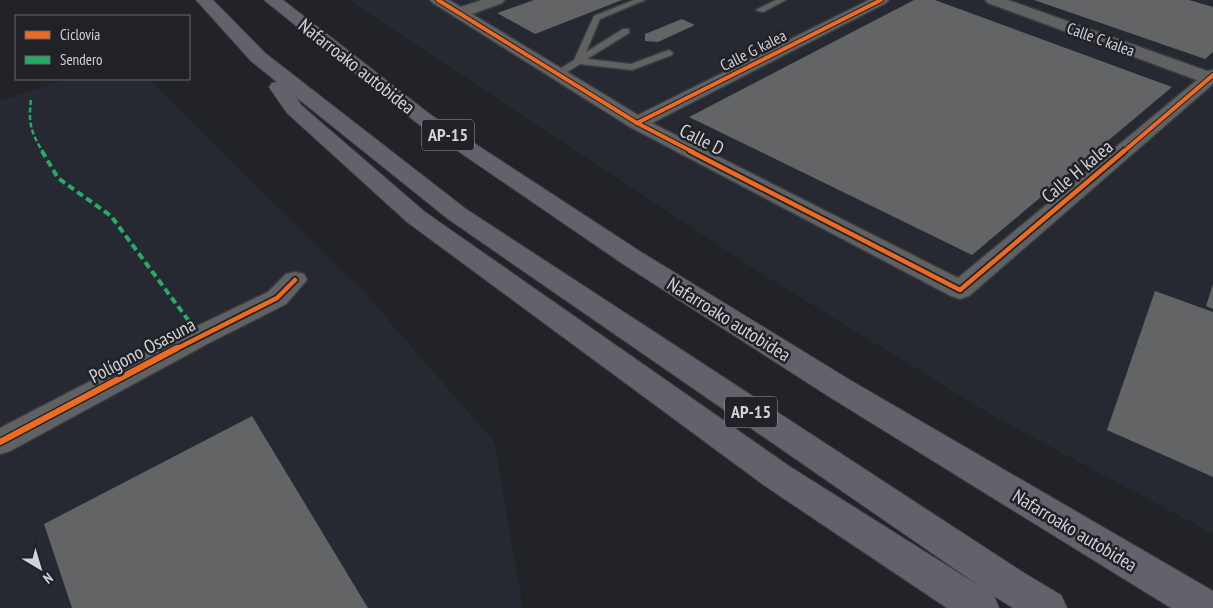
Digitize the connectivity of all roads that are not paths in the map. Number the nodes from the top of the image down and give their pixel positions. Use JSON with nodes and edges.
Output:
{"nodes":[{"id":1,"x":204,"y":0,"type":"edge"},
{"id":2,"x":272,"y":0,"type":"edge"},
{"id":3,"x":438,"y":0,"type":"edge"},
{"id":4,"x":497,"y":0,"type":"edge"},
{"id":5,"x":641,"y":0,"type":"edge"},
{"id":6,"x":782,"y":0,"type":"edge"},
{"id":7,"x":881,"y":0,"type":"edge"},
{"id":8,"x":993,"y":0,"type":"edge"},
{"id":9,"x":760,"y":10,"type":"dead end"},
{"id":10,"x":459,"y":13,"type":"junction"},
{"id":11,"x":626,"y":31,"type":"dead end"},
{"id":12,"x":670,"y":54,"type":"dead end"},
{"id":13,"x":258,"y":57,"type":"junction"},
{"id":14,"x":578,"y":61,"type":"junction"},
{"id":15,"x":558,"y":74,"type":"junction"},
{"id":16,"x":1211,"y":76,"type":"edge"},
{"id":17,"x":637,"y":122,"type":"junction"},
{"id":18,"x":294,"y":280,"type":"dead end"},
{"id":19,"x":960,"y":290,"type":"joint"},
{"id":20,"x":0,"y":442,"type":"edge"},
{"id":21,"x":980,"y":608,"type":"edge"},
{"id":22,"x":1048,"y":608,"type":"edge"},
{"id":23,"x":1206,"y":608,"type":"edge"}],
"edges":[{"from":1,"to":13,"type":"highway","number":"AP-15"},
{"from":2,"to":23,"type":"highway","name":"Nafarroako autobidea","number":"AP-15"},
{"from":3,"to":10,"type":"street","name":"Calle D"},
{"from":4,"to":10,"type":"street"},
{"from":5,"to":14,"type":"lane"},
{"from":6,"to":9,"type":"lane"},
{"from":7,"to":17,"type":"street","name":"Calle G kalea"},
{"from":8,"to":16,"type":"street","name":"Calle C kalea"},
{"from":10,"to":15,"type":"street","name":"Calle D"},
{"from":11,"to":14,"type":"lane"},
{"from":12,"to":14,"type":"lane"},
{"from":13,"to":21,"type":"highway"},
{"from":13,"to":22,"type":"highway","number":"AP-15"},
{"from":14,"to":15,"type":"lane"},
{"from":15,"to":17,"type":"street","name":"Calle D"},
{"from":16,"to":19,"type":"street","name":"Calle H kalea"},
{"from":17,"to":19,"type":"street","name":"Calle D"},
{"from":18,"to":20,"type":"street","name":"Polígono Osasuna"}]}
